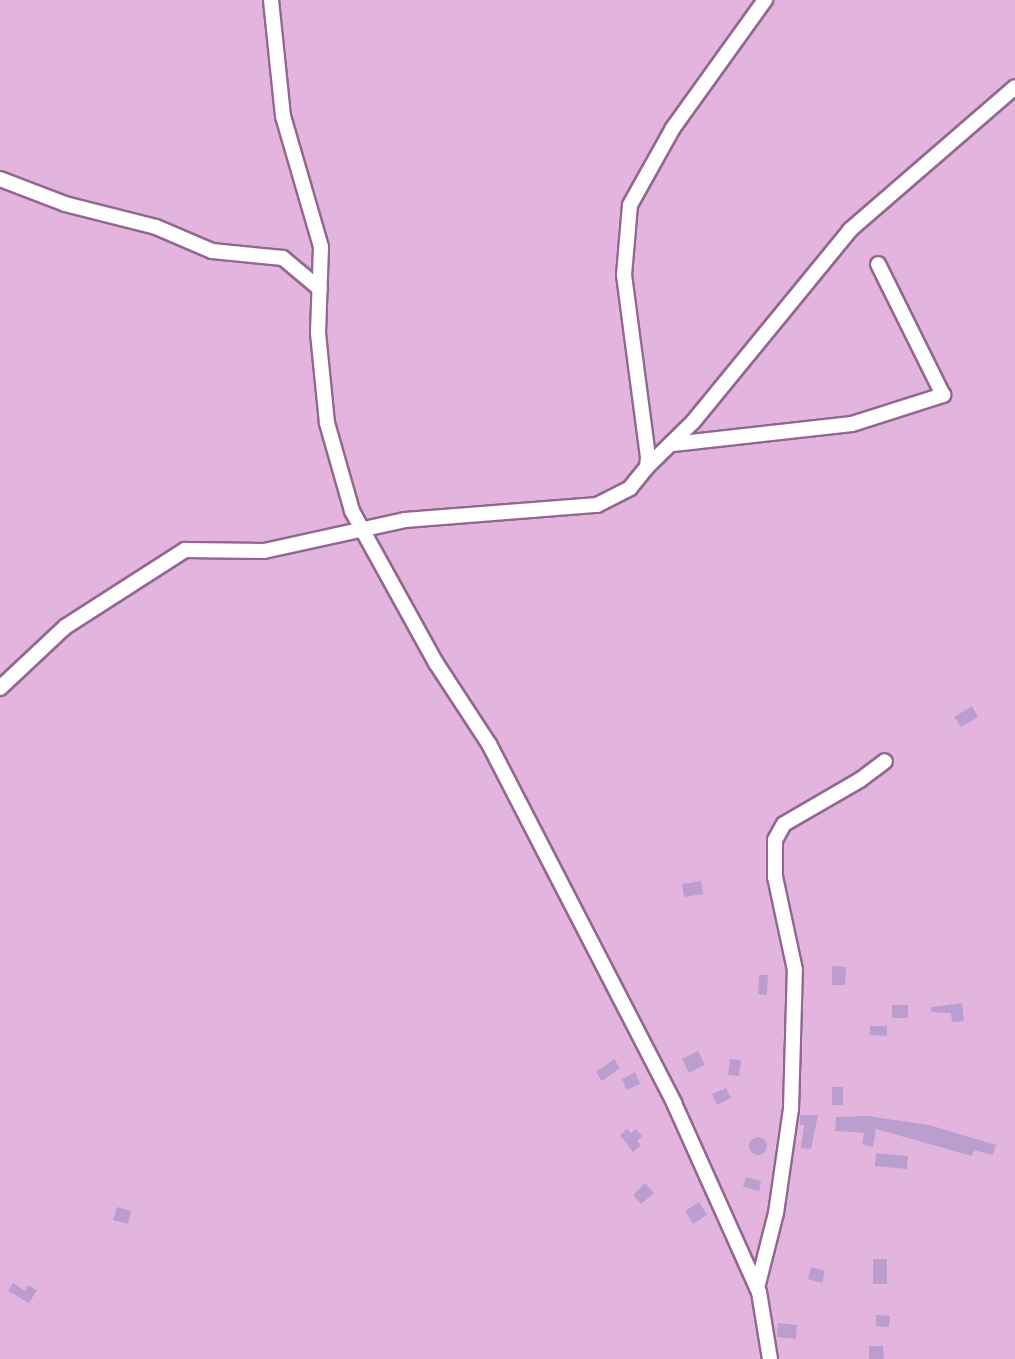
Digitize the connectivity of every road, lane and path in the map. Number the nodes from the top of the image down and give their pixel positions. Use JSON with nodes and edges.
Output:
{"nodes":[{"id":1,"x":271,"y":0,"type":"edge"},
{"id":2,"x":765,"y":0,"type":"edge"},
{"id":3,"x":1015,"y":87,"type":"edge"},
{"id":4,"x":0,"y":179,"type":"edge"},
{"id":5,"x":878,"y":264,"type":"dead end"},
{"id":6,"x":320,"y":289,"type":"junction"},
{"id":7,"x":673,"y":444,"type":"junction"},
{"id":8,"x":647,"y":467,"type":"junction"},
{"id":9,"x":362,"y":528,"type":"junction"},
{"id":10,"x":0,"y":688,"type":"edge"},
{"id":11,"x":885,"y":761,"type":"dead end"},
{"id":12,"x":757,"y":1288,"type":"junction"},
{"id":13,"x":770,"y":1359,"type":"edge"}],
"edges":[{"from":1,"to":6,"type":"street"},
{"from":2,"to":8,"type":"street"},
{"from":3,"to":7,"type":"street"},
{"from":4,"to":6,"type":"street"},
{"from":5,"to":7,"type":"street"},
{"from":6,"to":9,"type":"street"},
{"from":7,"to":8,"type":"street"},
{"from":8,"to":9,"type":"street"},
{"from":9,"to":10,"type":"street"},
{"from":9,"to":12,"type":"street"},
{"from":11,"to":12,"type":"street"},
{"from":12,"to":13,"type":"street"}]}
